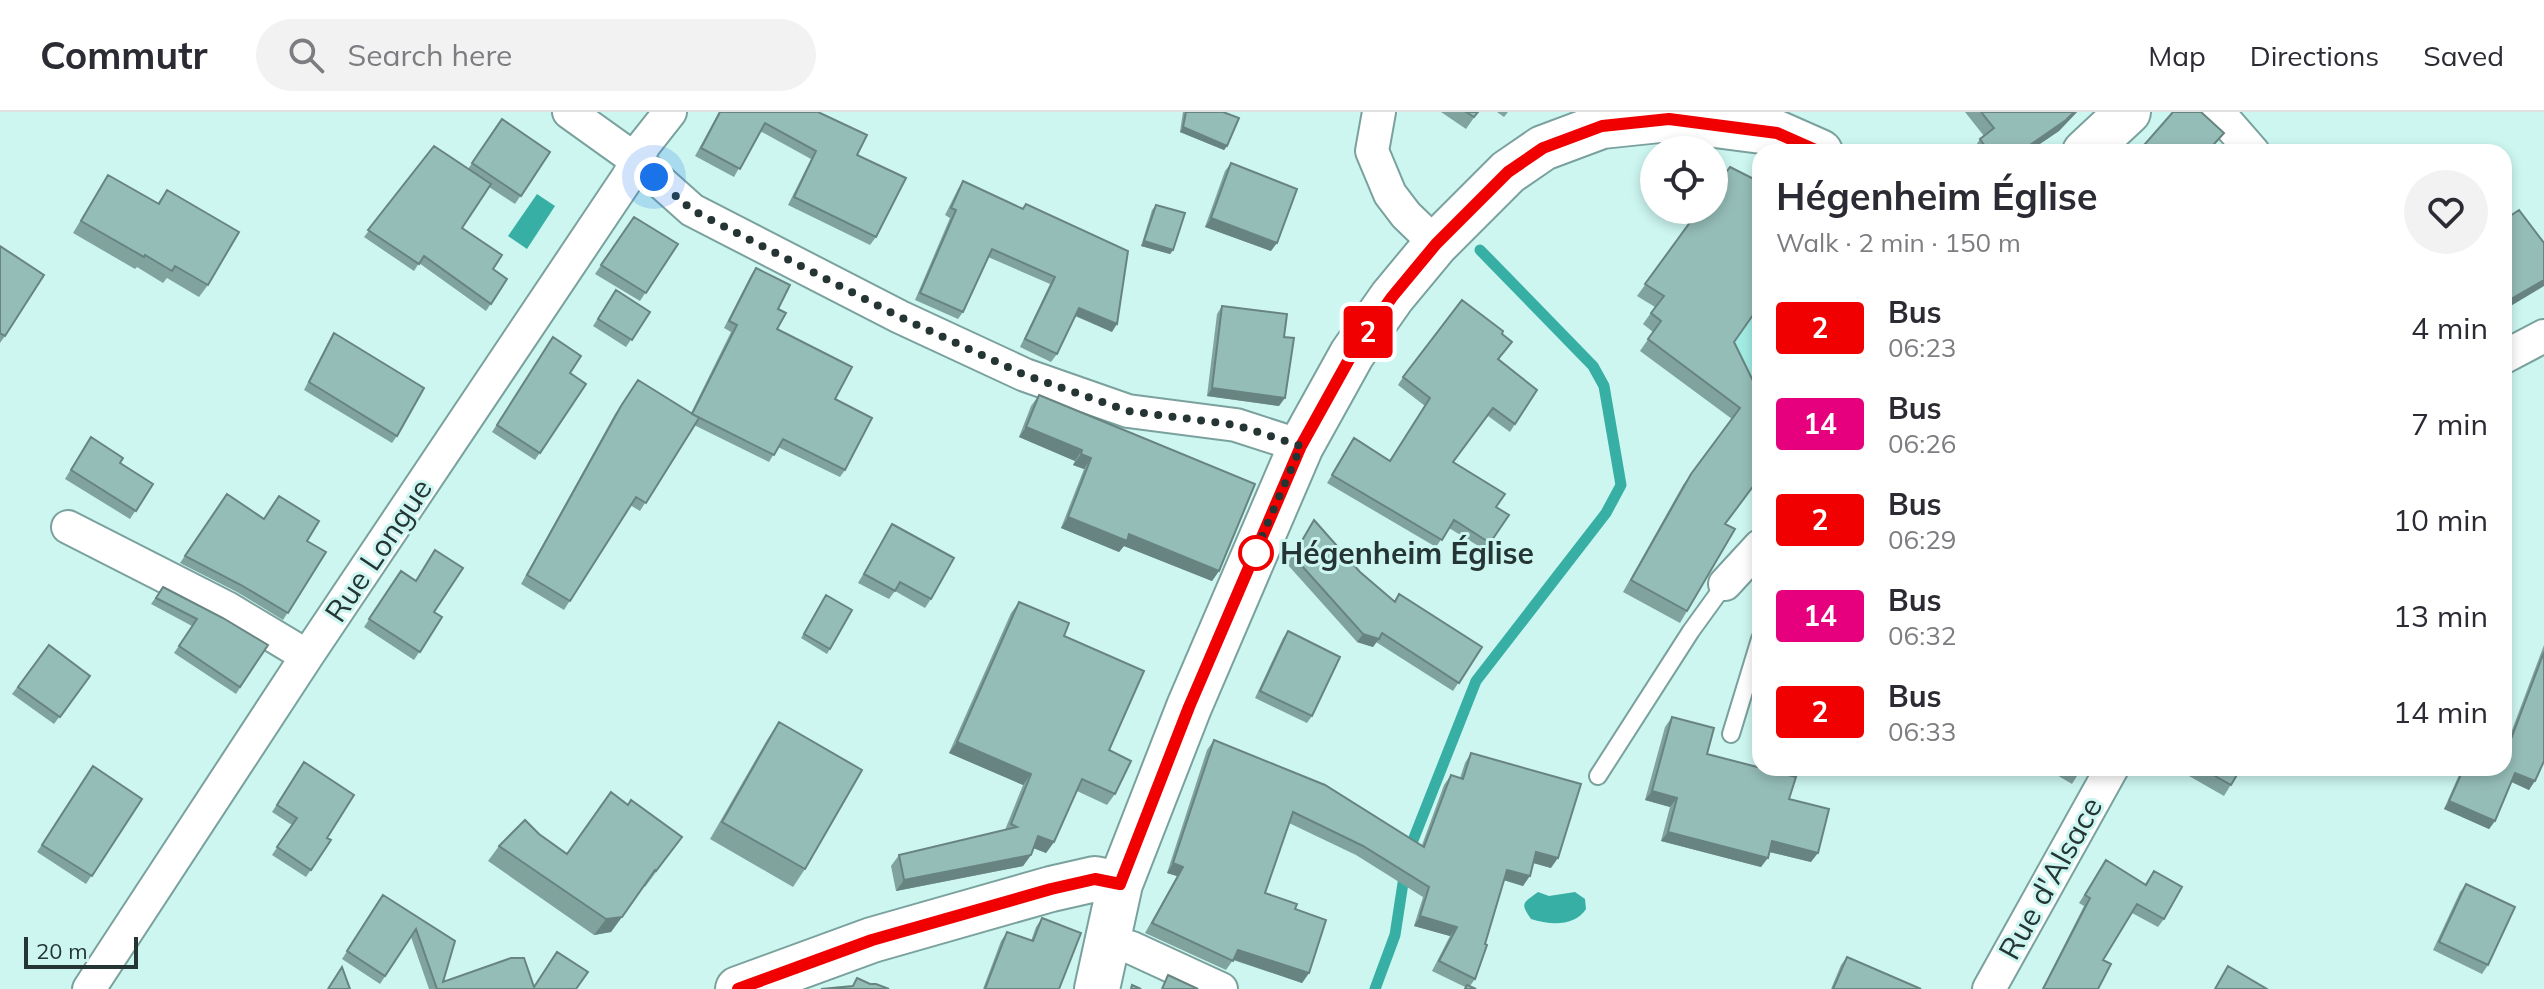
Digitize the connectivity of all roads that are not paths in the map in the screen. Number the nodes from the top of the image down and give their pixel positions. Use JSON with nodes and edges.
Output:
{"nodes":[{"id":1,"x":569,"y":112,"type":"edge"},
{"id":2,"x":670,"y":112,"type":"edge"},
{"id":3,"x":1379,"y":112,"type":"edge"},
{"id":4,"x":2128,"y":112,"type":"edge"},
{"id":5,"x":2218,"y":112,"type":"edge"},
{"id":6,"x":1802,"y":144,"type":"edge"},
{"id":7,"x":2094,"y":144,"type":"edge"},
{"id":8,"x":2246,"y":144,"type":"edge"},
{"id":9,"x":636,"y":160,"type":"junction"},
{"id":10,"x":1436,"y":244,"type":"junction"},
{"id":11,"x":2544,"y":336,"type":"edge"},
{"id":12,"x":2512,"y":353,"type":"edge"},
{"id":13,"x":1301,"y":446,"type":"junction"},
{"id":14,"x":68,"y":527,"type":"dead end"},
{"id":15,"x":1752,"y":555,"type":"edge"},
{"id":16,"x":1725,"y":584,"type":"joint"},
{"id":17,"x":307,"y":656,"type":"junction"},
{"id":18,"x":1752,"y":665,"type":"edge"},
{"id":19,"x":1731,"y":734,"type":"dead end"},
{"id":20,"x":1598,"y":776,"type":"dead end"},
{"id":21,"x":2108,"y":776,"type":"edge"},
{"id":22,"x":1120,"y":884,"type":"junction"},
{"id":23,"x":1107,"y":941,"type":"junction"},
{"id":24,"x":89,"y":989,"type":"edge"},
{"id":25,"x":738,"y":989,"type":"edge"},
{"id":26,"x":1097,"y":989,"type":"edge"},
{"id":27,"x":1221,"y":989,"type":"edge"},
{"id":28,"x":1989,"y":989,"type":"edge"}],
"edges":[{"from":1,"to":9,"type":"street"},
{"from":2,"to":9,"type":"street","name":"Rue Longue"},
{"from":3,"to":10,"type":"street"},
{"from":4,"to":7,"type":"main road"},
{"from":5,"to":8,"type":"street"},
{"from":6,"to":10,"type":"main road"},
{"from":9,"to":13,"type":"street"},
{"from":9,"to":17,"type":"street","name":"Rue Longue"},
{"from":10,"to":13,"type":"main road"},
{"from":11,"to":12,"type":"street"},
{"from":13,"to":22,"type":"main road"},
{"from":14,"to":17,"type":"street"},
{"from":15,"to":16,"type":"street"},
{"from":16,"to":20,"type":"lane"},
{"from":17,"to":24,"type":"street","name":"Rue Longue"},
{"from":18,"to":19,"type":"lane"},
{"from":21,"to":28,"type":"street","name":"Rue d'Alsace"},
{"from":22,"to":23,"type":"main road"},
{"from":22,"to":25,"type":"main road"},
{"from":23,"to":26,"type":"main road"},
{"from":23,"to":27,"type":"street"}]}
